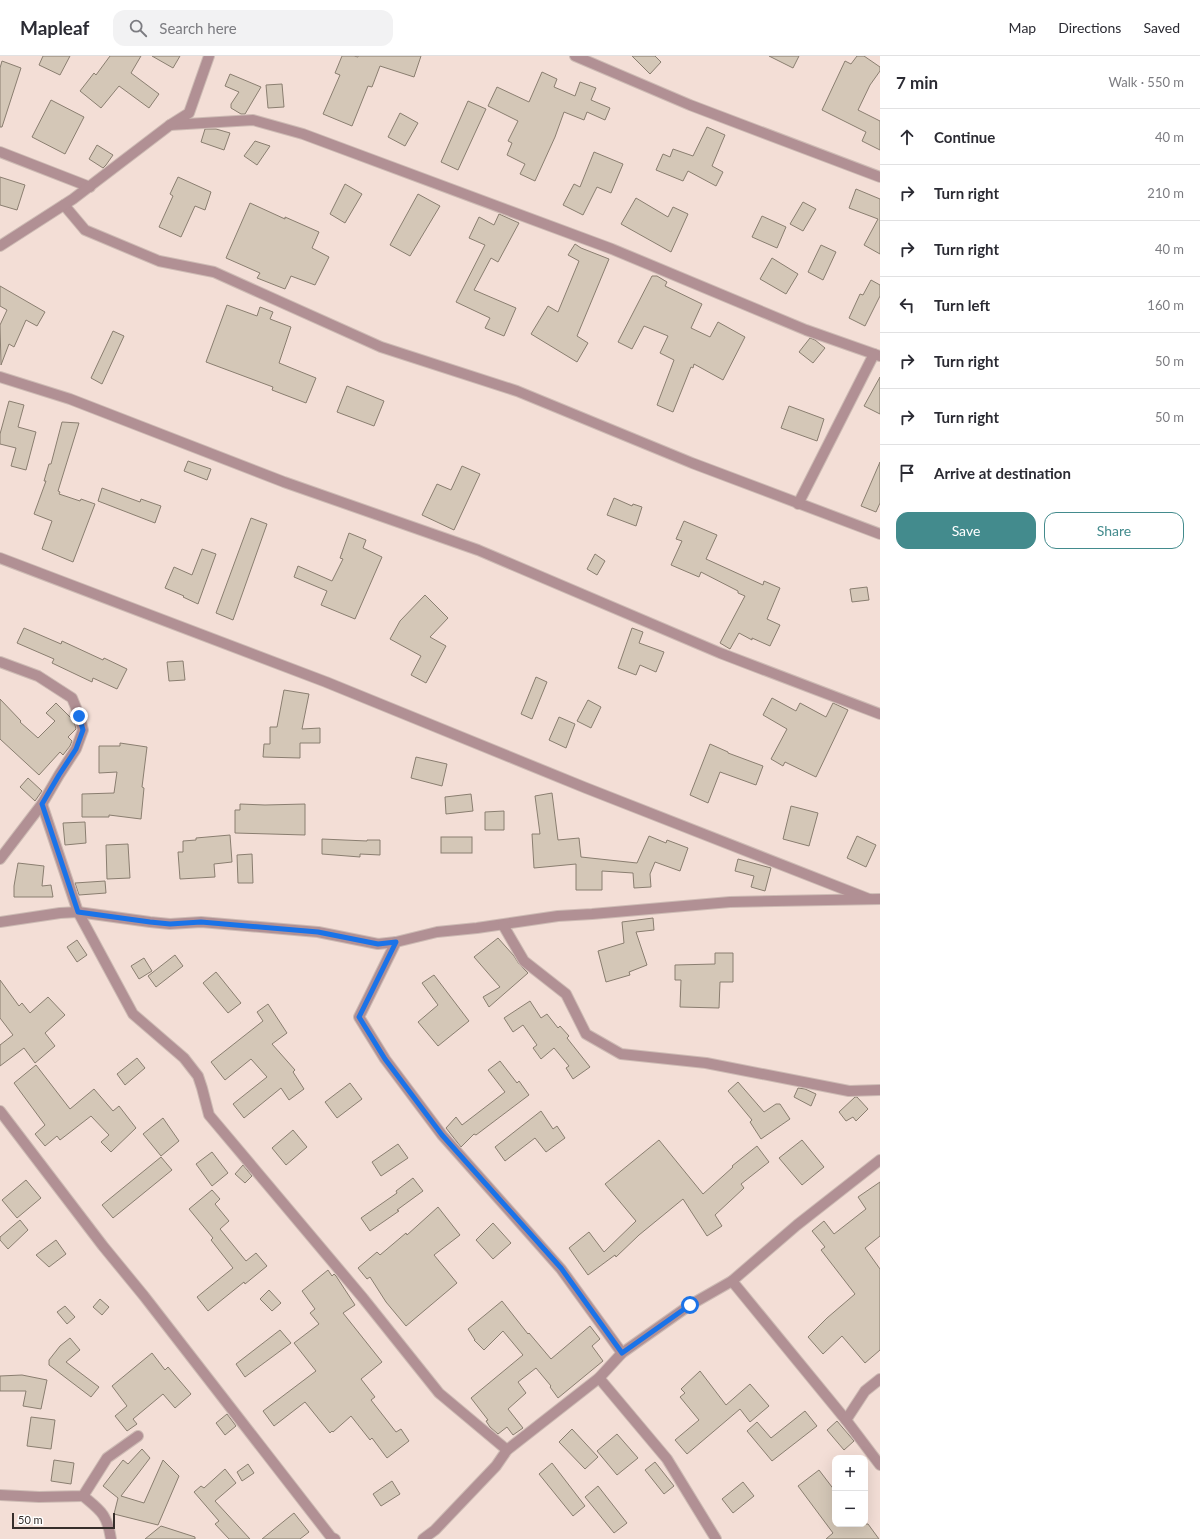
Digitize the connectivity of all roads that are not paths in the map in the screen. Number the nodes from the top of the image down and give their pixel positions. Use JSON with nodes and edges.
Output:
{"nodes":[{"id":1,"x":209,"y":56,"type":"edge"},
{"id":2,"x":575,"y":56,"type":"edge"},
{"id":3,"x":170,"y":125,"type":"junction"},
{"id":4,"x":0,"y":152,"type":"edge"},
{"id":5,"x":880,"y":177,"type":"edge"},
{"id":6,"x":90,"y":187,"type":"junction"},
{"id":7,"x":64,"y":205,"type":"junction"},
{"id":8,"x":0,"y":246,"type":"edge"},
{"id":9,"x":877,"y":355,"type":"edge"},
{"id":10,"x":0,"y":376,"type":"edge"},
{"id":11,"x":798,"y":504,"type":"junction"},
{"id":12,"x":880,"y":534,"type":"edge"},
{"id":13,"x":0,"y":558,"type":"edge"},
{"id":14,"x":0,"y":662,"type":"edge"},
{"id":15,"x":880,"y":714,"type":"edge"},
{"id":16,"x":42,"y":804,"type":"junction"},
{"id":17,"x":0,"y":859,"type":"edge"},
{"id":18,"x":869,"y":898,"type":"junction"},
{"id":19,"x":880,"y":899,"type":"edge"},
{"id":20,"x":78,"y":912,"type":"junction"},
{"id":21,"x":0,"y":922,"type":"edge"},
{"id":22,"x":503,"y":925,"type":"junction"},
{"id":23,"x":396,"y":942,"type":"junction"},
{"id":24,"x":880,"y":1090,"type":"edge"},
{"id":25,"x":0,"y":1111,"type":"edge"},
{"id":26,"x":880,"y":1160,"type":"edge"},
{"id":27,"x":732,"y":1282,"type":"junction"},
{"id":28,"x":622,"y":1353,"type":"junction"},
{"id":29,"x":599,"y":1378,"type":"junction"},
{"id":30,"x":880,"y":1379,"type":"edge"},
{"id":31,"x":846,"y":1420,"type":"junction"},
{"id":32,"x":138,"y":1436,"type":"dead end"},
{"id":33,"x":507,"y":1450,"type":"junction"},
{"id":34,"x":880,"y":1465,"type":"edge"},
{"id":35,"x":0,"y":1495,"type":"edge"},
{"id":36,"x":83,"y":1496,"type":"junction"},
{"id":37,"x":111,"y":1539,"type":"edge"},
{"id":38,"x":335,"y":1539,"type":"edge"},
{"id":39,"x":423,"y":1539,"type":"edge"},
{"id":40,"x":716,"y":1539,"type":"edge"}],
"edges":[{"from":1,"to":3,"type":"street"},
{"from":2,"to":5,"type":"street"},
{"from":3,"to":6,"type":"street"},
{"from":3,"to":9,"type":"street"},
{"from":4,"to":6,"type":"street"},
{"from":6,"to":7,"type":"street"},
{"from":7,"to":8,"type":"street"},
{"from":7,"to":11,"type":"street"},
{"from":9,"to":11,"type":"street"},
{"from":10,"to":15,"type":"street"},
{"from":11,"to":12,"type":"street"},
{"from":13,"to":18,"type":"street"},
{"from":14,"to":16,"type":"street"},
{"from":16,"to":17,"type":"street"},
{"from":16,"to":20,"type":"street"},
{"from":18,"to":19,"type":"street"},
{"from":18,"to":22,"type":"street"},
{"from":20,"to":21,"type":"street"},
{"from":20,"to":23,"type":"street"},
{"from":20,"to":33,"type":"street"},
{"from":22,"to":23,"type":"street"},
{"from":22,"to":24,"type":"street"},
{"from":23,"to":28,"type":"street"},
{"from":25,"to":38,"type":"street"},
{"from":26,"to":27,"type":"street"},
{"from":27,"to":28,"type":"street"},
{"from":27,"to":31,"type":"street"},
{"from":28,"to":29,"type":"street"},
{"from":29,"to":33,"type":"street"},
{"from":29,"to":40,"type":"street"},
{"from":30,"to":31,"type":"street"},
{"from":31,"to":34,"type":"street"},
{"from":32,"to":36,"type":"street"},
{"from":33,"to":39,"type":"street"},
{"from":35,"to":36,"type":"street"},
{"from":36,"to":37,"type":"street"}]}
